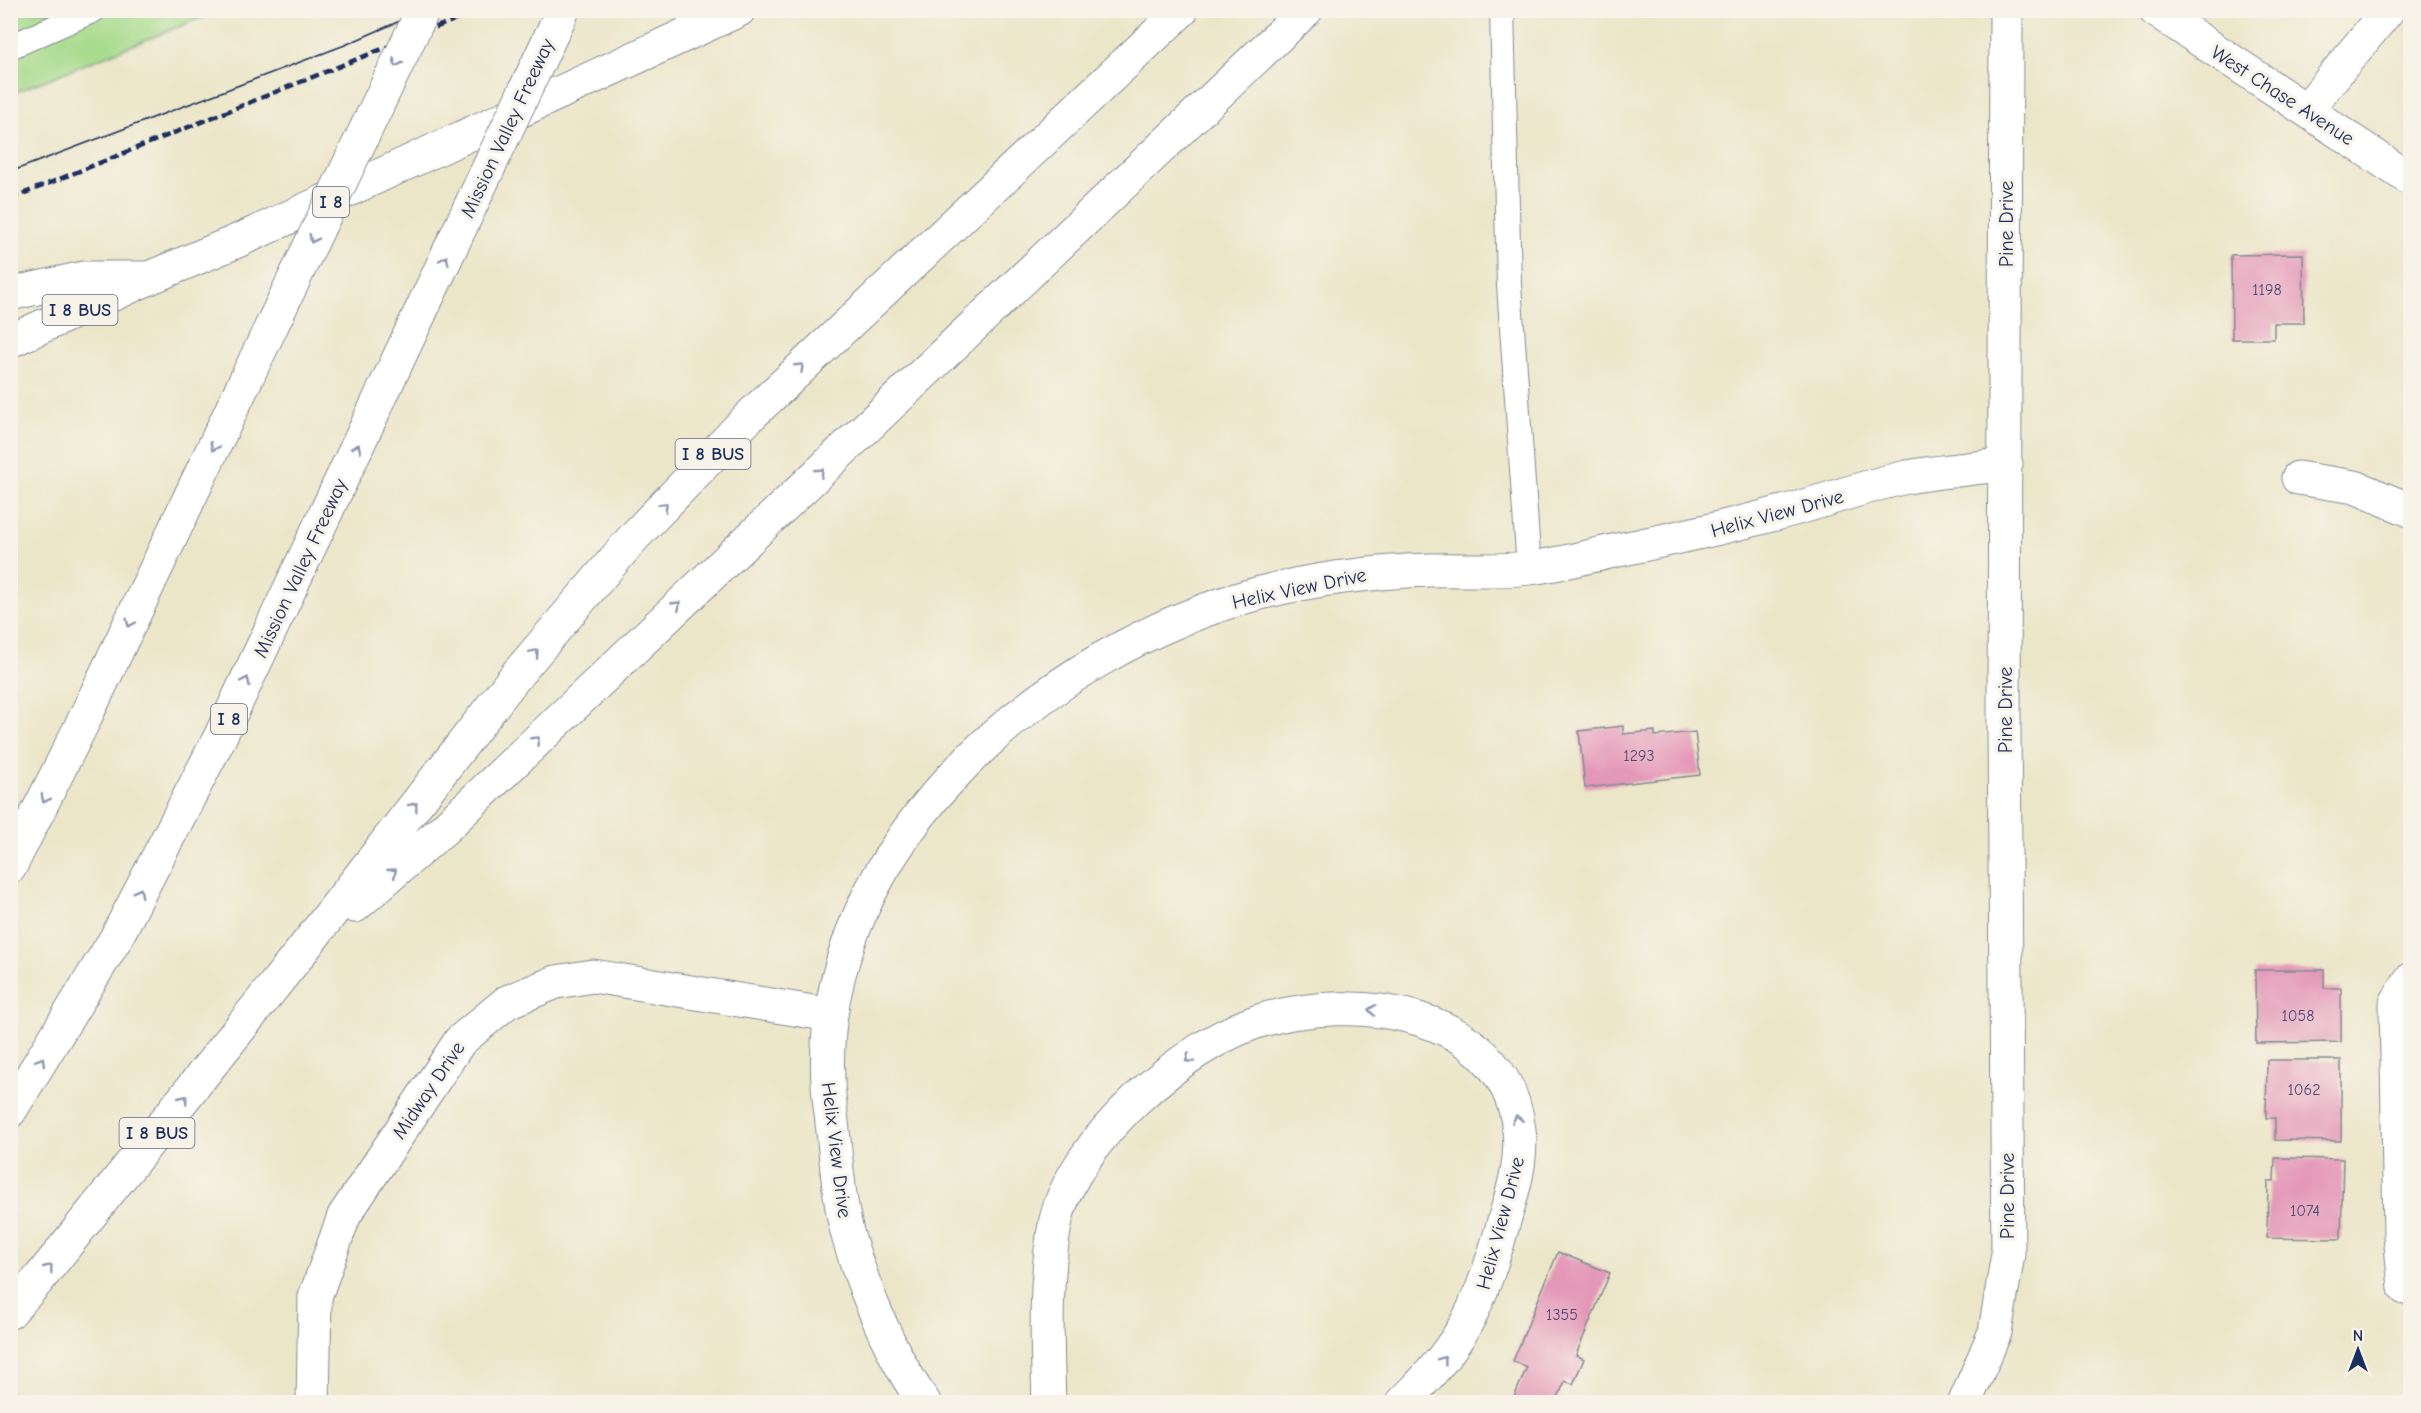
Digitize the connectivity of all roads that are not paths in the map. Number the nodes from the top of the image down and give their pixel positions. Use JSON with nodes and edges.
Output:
{"nodes":[{"id":1,"x":94,"y":10,"type":"edge"},
{"id":2,"x":423,"y":10,"type":"edge"},
{"id":3,"x":562,"y":10,"type":"edge"},
{"id":4,"x":739,"y":10,"type":"edge"},
{"id":5,"x":1182,"y":10,"type":"edge"},
{"id":6,"x":1306,"y":10,"type":"edge"},
{"id":7,"x":1502,"y":10,"type":"edge"},
{"id":8,"x":2006,"y":10,"type":"edge"},
{"id":9,"x":2155,"y":10,"type":"edge"},
{"id":10,"x":2388,"y":10,"type":"edge"},
{"id":11,"x":10,"y":47,"type":"edge"},
{"id":12,"x":2306,"y":110,"type":"junction"},
{"id":13,"x":2410,"y":178,"type":"edge"},
{"id":14,"x":149,"y":278,"type":"junction"},
{"id":15,"x":10,"y":294,"type":"edge"},
{"id":16,"x":10,"y":341,"type":"edge"},
{"id":17,"x":2006,"y":464,"type":"junction"},
{"id":18,"x":2298,"y":478,"type":"dead end"},
{"id":19,"x":2410,"y":510,"type":"edge"},
{"id":20,"x":1529,"y":568,"type":"junction"},
{"id":21,"x":10,"y":867,"type":"edge"},
{"id":22,"x":302,"y":952,"type":"junction"},
{"id":23,"x":2410,"y":980,"type":"edge"},
{"id":24,"x":831,"y":1015,"type":"junction"},
{"id":25,"x":10,"y":1111,"type":"edge"},
{"id":26,"x":2404,"y":1288,"type":"dead end"},
{"id":27,"x":10,"y":1312,"type":"edge"},
{"id":28,"x":313,"y":1402,"type":"edge"},
{"id":29,"x":924,"y":1402,"type":"edge"},
{"id":30,"x":1049,"y":1402,"type":"edge"},
{"id":31,"x":1403,"y":1402,"type":"edge"},
{"id":32,"x":1965,"y":1402,"type":"edge"}],
"edges":[{"from":1,"to":11,"type":"lane"},
{"from":2,"to":21,"type":"main road","number":"I 8","one_way":true,"bridge":true},
{"from":25,"to":3,"type":"main road","name":"Mission Valley Freeway","number":"I 8","one_way":true,"bridge":true},
{"from":4,"to":14,"type":"main road","number":"I 8 BUS"},
{"from":22,"to":5,"type":"main road","number":"I 8 BUS","one_way":true},
{"from":22,"to":6,"type":"main road","one_way":true},
{"from":7,"to":20,"type":"lane"},
{"from":8,"to":17,"type":"main road","name":"Pine Drive"},
{"from":9,"to":12,"type":"main road","name":"West Chase Avenue"},
{"from":10,"to":12,"type":"main road"},
{"from":12,"to":13,"type":"main road","name":"West Chase Avenue"},
{"from":14,"to":15,"type":"main road"},
{"from":14,"to":16,"type":"main road","number":"I 8 BUS"},
{"from":17,"to":20,"type":"main road","name":"Helix View Drive"},
{"from":17,"to":32,"type":"main road","name":"Pine Drive"},
{"from":18,"to":19,"type":"main road"},
{"from":20,"to":24,"type":"main road","name":"Helix View Drive"},
{"from":27,"to":22,"type":"main road","number":"I 8 BUS","one_way":true},
{"from":23,"to":26,"type":"main road"},
{"from":24,"to":28,"type":"main road","name":"Midway Drive"},
{"from":24,"to":29,"type":"main road","name":"Helix View Drive"},
{"from":31,"to":30,"type":"main road","name":"Helix View Drive","one_way":true}]}
